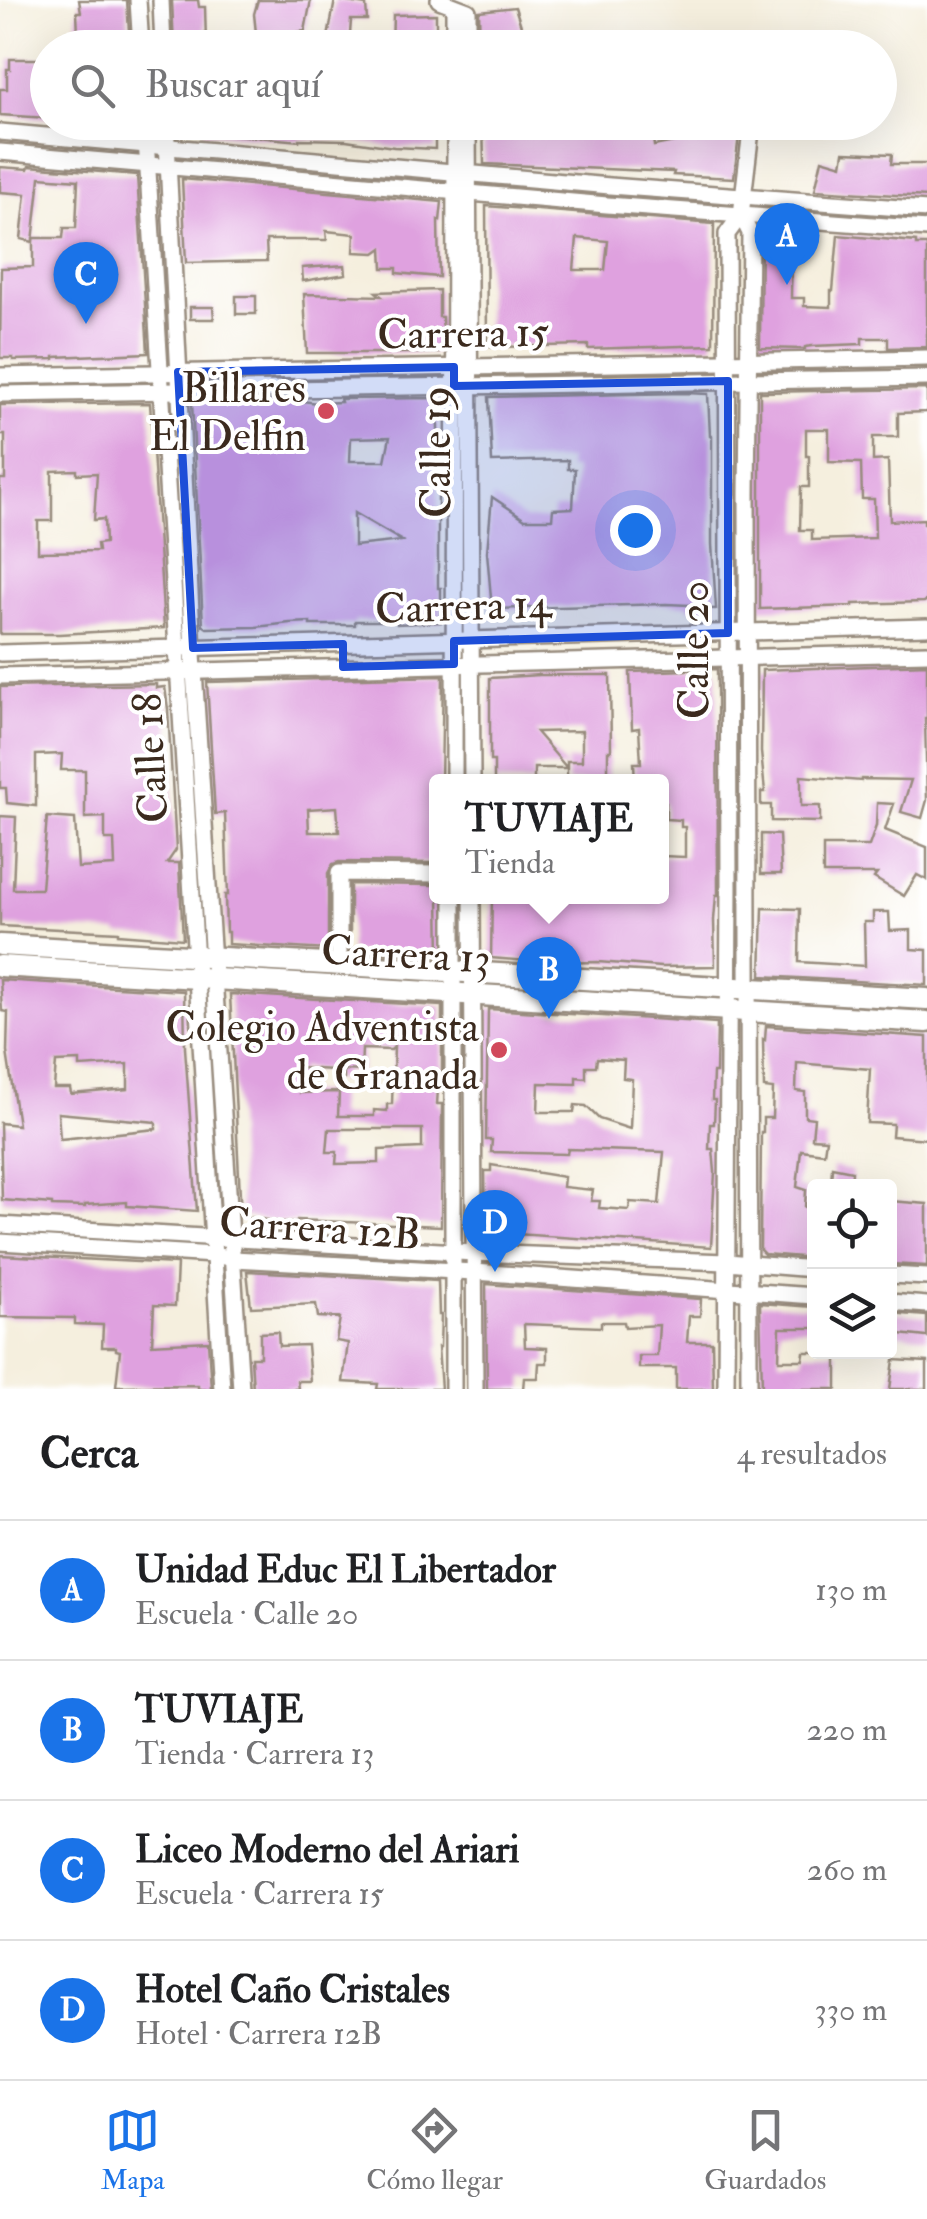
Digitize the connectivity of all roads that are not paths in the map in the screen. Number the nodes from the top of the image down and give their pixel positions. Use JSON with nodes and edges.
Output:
{"nodes":[{"id":1,"x":138,"y":0,"type":"edge"},
{"id":2,"x":161,"y":0,"type":"edge"},
{"id":3,"x":454,"y":5,"type":"edge"},
{"id":4,"x":140,"y":30,"type":"edge"},
{"id":5,"x":162,"y":30,"type":"edge"},
{"id":6,"x":462,"y":30,"type":"edge"},
{"id":7,"x":0,"y":132,"type":"edge"},
{"id":8,"x":30,"y":135,"type":"edge"},
{"id":9,"x":90,"y":140,"type":"edge"},
{"id":10,"x":146,"y":140,"type":"edge"},
{"id":11,"x":167,"y":140,"type":"edge"},
{"id":12,"x":457,"y":140,"type":"edge"},
{"id":13,"x":466,"y":140,"type":"edge"},
{"id":14,"x":750,"y":140,"type":"edge"},
{"id":15,"x":146,"y":145,"type":"junction"},
{"id":16,"x":167,"y":146,"type":"junction"},
{"id":17,"x":0,"y":152,"type":"edge"},
{"id":18,"x":148,"y":165,"type":"junction"},
{"id":19,"x":168,"y":166,"type":"junction"},
{"id":20,"x":462,"y":172,"type":"junction"},
{"id":21,"x":568,"y":182,"type":"junction"},
{"id":22,"x":610,"y":186,"type":"junction"},
{"id":23,"x":462,"y":192,"type":"junction"},
{"id":24,"x":744,"y":196,"type":"junction"},
{"id":25,"x":565,"y":201,"type":"junction"},
{"id":26,"x":606,"y":205,"type":"junction"},
{"id":27,"x":927,"y":210,"type":"edge"},
{"id":28,"x":740,"y":215,"type":"junction"},
{"id":29,"x":927,"y":229,"type":"edge"},
{"id":30,"x":927,"y":358,"type":"edge"},
{"id":31,"x":727,"y":362,"type":"junction"},
{"id":32,"x":749,"y":362,"type":"junction"},
{"id":33,"x":582,"y":364,"type":"junction"},
{"id":34,"x":462,"y":367,"type":"junction"},
{"id":35,"x":160,"y":372,"type":"junction"},
{"id":36,"x":178,"y":372,"type":"junction"},
{"id":37,"x":0,"y":376,"type":"edge"},
{"id":38,"x":927,"y":378,"type":"edge"},
{"id":39,"x":728,"y":381,"type":"junction"},
{"id":40,"x":750,"y":381,"type":"junction"},
{"id":41,"x":584,"y":384,"type":"junction"},
{"id":42,"x":462,"y":386,"type":"junction"},
{"id":43,"x":163,"y":391,"type":"junction"},
{"id":44,"x":181,"y":391,"type":"junction"},
{"id":45,"x":0,"y":394,"type":"edge"},
{"id":46,"x":462,"y":489,"type":"junction"},
{"id":47,"x":728,"y":492,"type":"junction"},
{"id":48,"x":748,"y":493,"type":"junction"},
{"id":49,"x":927,"y":627,"type":"edge"},
{"id":50,"x":749,"y":632,"type":"junction"},
{"id":51,"x":728,"y":633,"type":"junction"},
{"id":52,"x":471,"y":640,"type":"junction"},
{"id":53,"x":454,"y":641,"type":"junction"},
{"id":54,"x":342,"y":644,"type":"junction"},
{"id":55,"x":234,"y":647,"type":"junction"},
{"id":56,"x":185,"y":648,"type":"junction"},
{"id":57,"x":927,"y":653,"type":"edge"},
{"id":58,"x":0,"y":654,"type":"edge"},
{"id":59,"x":749,"y":657,"type":"junction"},
{"id":60,"x":728,"y":658,"type":"junction"},
{"id":61,"x":454,"y":664,"type":"junction"},
{"id":62,"x":471,"y":664,"type":"junction"},
{"id":63,"x":344,"y":667,"type":"junction"},
{"id":64,"x":236,"y":670,"type":"junction"},
{"id":65,"x":186,"y":671,"type":"junction"},
{"id":66,"x":0,"y":676,"type":"edge"},
{"id":67,"x":454,"y":774,"type":"edge"},
{"id":68,"x":472,"y":774,"type":"edge"},
{"id":69,"x":429,"y":874,"type":"edge"},
{"id":70,"x":454,"y":904,"type":"edge"},
{"id":71,"x":471,"y":904,"type":"edge"},
{"id":72,"x":0,"y":945,"type":"edge"},
{"id":73,"x":339,"y":964,"type":"junction"},
{"id":74,"x":0,"y":966,"type":"edge"},
{"id":75,"x":205,"y":968,"type":"junction"},
{"id":76,"x":463,"y":972,"type":"junction"},
{"id":77,"x":739,"y":987,"type":"junction"},
{"id":78,"x":463,"y":994,"type":"junction"},
{"id":79,"x":927,"y":998,"type":"edge"},
{"id":80,"x":739,"y":1011,"type":"junction"},
{"id":81,"x":927,"y":1022,"type":"edge"},
{"id":82,"x":474,"y":1146,"type":"junction"},
{"id":83,"x":453,"y":1149,"type":"junction"},
{"id":84,"x":0,"y":1224,"type":"edge"},
{"id":85,"x":212,"y":1236,"type":"junction"},
{"id":86,"x":231,"y":1238,"type":"junction"},
{"id":87,"x":0,"y":1242,"type":"edge"},
{"id":88,"x":453,"y":1250,"type":"junction"},
{"id":89,"x":474,"y":1253,"type":"junction"},
{"id":90,"x":214,"y":1255,"type":"junction"},
{"id":91,"x":232,"y":1259,"type":"junction"},
{"id":92,"x":727,"y":1262,"type":"junction"},
{"id":93,"x":749,"y":1264,"type":"junction"},
{"id":94,"x":807,"y":1268,"type":"edge"},
{"id":95,"x":453,"y":1271,"type":"junction"},
{"id":96,"x":474,"y":1272,"type":"junction"},
{"id":97,"x":897,"y":1275,"type":"edge"},
{"id":98,"x":927,"y":1277,"type":"edge"},
{"id":99,"x":749,"y":1290,"type":"junction"},
{"id":100,"x":726,"y":1291,"type":"junction"},
{"id":101,"x":807,"y":1295,"type":"edge"},
{"id":102,"x":897,"y":1303,"type":"edge"},
{"id":103,"x":927,"y":1305,"type":"edge"},
{"id":104,"x":475,"y":1340,"type":"junction"},
{"id":105,"x":453,"y":1343,"type":"junction"},
{"id":106,"x":222,"y":1389,"type":"edge"},
{"id":107,"x":241,"y":1389,"type":"edge"},
{"id":108,"x":452,"y":1389,"type":"edge"},
{"id":109,"x":475,"y":1389,"type":"edge"},
{"id":110,"x":726,"y":1389,"type":"edge"},
{"id":111,"x":750,"y":1389,"type":"edge"}],
"edges":[{"from":1,"to":4,"type":"street"},
{"from":2,"to":5,"type":"street"},
{"from":3,"to":6,"type":"street"},
{"from":7,"to":8,"type":"street"},
{"from":9,"to":15,"type":"street"},
{"from":10,"to":15,"type":"street","name":"Calle 18"},
{"from":11,"to":16,"type":"street","name":"Calle 18"},
{"from":12,"to":20,"type":"street","name":"Calle 19"},
{"from":13,"to":20,"type":"street","name":"Calle 19"},
{"from":14,"to":24,"type":"street","name":"Calle 20"},
{"from":15,"to":16,"type":"street"},
{"from":15,"to":18,"type":"street","name":"Calle 18"},
{"from":16,"to":19,"type":"street","name":"Calle 18"},
{"from":16,"to":20,"type":"street"},
{"from":17,"to":18,"type":"street"},
{"from":18,"to":19,"type":"street"},
{"from":18,"to":35,"type":"street","name":"Calle 18"},
{"from":19,"to":23,"type":"street"},
{"from":19,"to":36,"type":"street","name":"Calle 18"},
{"from":20,"to":21,"type":"street"},
{"from":20,"to":23,"type":"street","name":"Calle 19"},
{"from":21,"to":22,"type":"street"},
{"from":21,"to":25,"type":"street"},
{"from":22,"to":24,"type":"street"},
{"from":22,"to":26,"type":"street"},
{"from":23,"to":25,"type":"street"},
{"from":23,"to":34,"type":"street","name":"Calle 19"},
{"from":24,"to":27,"type":"street"},
{"from":24,"to":28,"type":"street","name":"Calle 20"},
{"from":25,"to":26,"type":"street"},
{"from":26,"to":28,"type":"street"},
{"from":28,"to":29,"type":"street"},
{"from":28,"to":31,"type":"street","name":"Calle 20"},
{"from":28,"to":32,"type":"street","name":"Calle 20"},
{"from":30,"to":32,"type":"street","name":"Carrera 15"},
{"from":31,"to":32,"type":"street","name":"Carrera 15"},
{"from":31,"to":33,"type":"street","name":"Carrera 15"},
{"from":31,"to":39,"type":"street","name":"Calle 20"},
{"from":32,"to":40,"type":"street","name":"Calle 20"},
{"from":33,"to":34,"type":"street","name":"Carrera 15"},
{"from":33,"to":41,"type":"street"},
{"from":34,"to":36,"type":"street","name":"Carrera 15"},
{"from":34,"to":42,"type":"street","name":"Calle 19"},
{"from":35,"to":36,"type":"street","name":"Carrera 15"},
{"from":35,"to":37,"type":"street","name":"Carrera 15"},
{"from":35,"to":43,"type":"street","name":"Calle 18"},
{"from":36,"to":44,"type":"street","name":"Calle 18"},
{"from":38,"to":40,"type":"street","name":"Carrera 15"},
{"from":39,"to":40,"type":"street","name":"Carrera 15"},
{"from":39,"to":41,"type":"street","name":"Carrera 15"},
{"from":39,"to":47,"type":"street","name":"Calle 20"},
{"from":40,"to":48,"type":"street","name":"Calle 20"},
{"from":41,"to":42,"type":"street","name":"Carrera 15"},
{"from":42,"to":44,"type":"street","name":"Carrera 15"},
{"from":42,"to":46,"type":"street","name":"Calle 19"},
{"from":43,"to":44,"type":"street","name":"Carrera 15"},
{"from":43,"to":45,"type":"street","name":"Carrera 15"},
{"from":43,"to":56,"type":"street","name":"Calle 18"},
{"from":44,"to":56,"type":"street","name":"Calle 18"},
{"from":46,"to":52,"type":"street","name":"Calle 19"},
{"from":46,"to":53,"type":"street","name":"Calle 19"},
{"from":47,"to":48,"type":"street"},
{"from":47,"to":51,"type":"street","name":"Calle 20"},
{"from":48,"to":50,"type":"street","name":"Calle 20"},
{"from":49,"to":50,"type":"street","name":"Carrera 14"},
{"from":50,"to":51,"type":"street","name":"Carrera 14"},
{"from":50,"to":59,"type":"street","name":"Calle 20"},
{"from":51,"to":52,"type":"street","name":"Carrera 14"},
{"from":51,"to":60,"type":"street","name":"Calle 20"},
{"from":52,"to":53,"type":"street","name":"Carrera 14"},
{"from":52,"to":62,"type":"street","name":"Calle 19"},
{"from":53,"to":54,"type":"street","name":"Carrera 14"},
{"from":53,"to":61,"type":"street","name":"Calle 19"},
{"from":54,"to":55,"type":"street","name":"Carrera 14"},
{"from":54,"to":63,"type":"street"},
{"from":55,"to":56,"type":"street","name":"Carrera 14"},
{"from":55,"to":64,"type":"street"},
{"from":56,"to":58,"type":"street","name":"Carrera 14"},
{"from":56,"to":65,"type":"street","name":"Calle 18"},
{"from":57,"to":59,"type":"street","name":"Carrera 14"},
{"from":59,"to":60,"type":"street","name":"Carrera 14"},
{"from":59,"to":77,"type":"street","name":"Calle 20"},
{"from":60,"to":62,"type":"street","name":"Carrera 14"},
{"from":60,"to":77,"type":"street","name":"Calle 20"},
{"from":61,"to":62,"type":"street","name":"Carrera 14"},
{"from":61,"to":63,"type":"street","name":"Carrera 14"},
{"from":61,"to":67,"type":"street","name":"Calle 19"},
{"from":62,"to":68,"type":"street","name":"Calle 19"},
{"from":63,"to":64,"type":"street","name":"Carrera 14"},
{"from":64,"to":65,"type":"street","name":"Carrera 14"},
{"from":65,"to":66,"type":"street","name":"Carrera 14"},
{"from":65,"to":75,"type":"street","name":"Calle 18"},
{"from":69,"to":73,"type":"street"},
{"from":70,"to":76,"type":"street"},
{"from":71,"to":76,"type":"street"},
{"from":72,"to":75,"type":"main road","name":"Carrera 13"},
{"from":73,"to":75,"type":"main road","name":"Carrera 13"},
{"from":73,"to":76,"type":"main road","name":"Carrera 13"},
{"from":74,"to":75,"type":"main road","name":"Carrera 13"},
{"from":75,"to":78,"type":"main road","name":"Carrera 13"},
{"from":75,"to":85,"type":"street","name":"Calle 18"},
{"from":75,"to":86,"type":"street","name":"Calle 18"},
{"from":76,"to":77,"type":"main road","name":"Carrera 13"},
{"from":76,"to":78,"type":"street"},
{"from":77,"to":79,"type":"main road","name":"Carrera 13"},
{"from":77,"to":80,"type":"street","name":"Calle 20"},
{"from":78,"to":80,"type":"main road","name":"Carrera 13"},
{"from":78,"to":82,"type":"street"},
{"from":78,"to":83,"type":"street"},
{"from":80,"to":81,"type":"main road","name":"Carrera 13"},
{"from":80,"to":92,"type":"street","name":"Calle 20"},
{"from":80,"to":93,"type":"street","name":"Calle 20"},
{"from":82,"to":83,"type":"street"},
{"from":82,"to":89,"type":"street"},
{"from":83,"to":88,"type":"street"},
{"from":84,"to":85,"type":"street","name":"Carrera 12B"},
{"from":85,"to":86,"type":"street","name":"Carrera 12B"},
{"from":85,"to":90,"type":"street","name":"Calle 18"},
{"from":86,"to":88,"type":"street","name":"Carrera 12B"},
{"from":86,"to":91,"type":"street","name":"Calle 18"},
{"from":87,"to":90,"type":"street","name":"Carrera 12B"},
{"from":88,"to":89,"type":"street","name":"Carrera 12B"},
{"from":88,"to":95,"type":"street"},
{"from":89,"to":92,"type":"street","name":"Carrera 12B"},
{"from":89,"to":96,"type":"street"},
{"from":90,"to":91,"type":"street","name":"Carrera 12B"},
{"from":90,"to":106,"type":"street","name":"Calle 18"},
{"from":91,"to":95,"type":"street","name":"Carrera 12B"},
{"from":91,"to":107,"type":"street","name":"Calle 18"},
{"from":92,"to":93,"type":"street","name":"Carrera 12B"},
{"from":92,"to":100,"type":"street","name":"Calle 20"},
{"from":93,"to":94,"type":"street","name":"Carrera 12B"},
{"from":93,"to":99,"type":"street","name":"Calle 20"},
{"from":95,"to":96,"type":"street","name":"Carrera 12B"},
{"from":95,"to":105,"type":"street"},
{"from":96,"to":100,"type":"street","name":"Carrera 12B"},
{"from":96,"to":104,"type":"street"},
{"from":97,"to":98,"type":"street"},
{"from":99,"to":100,"type":"street","name":"Carrera 12B"},
{"from":99,"to":101,"type":"street","name":"Carrera 12B"},
{"from":99,"to":111,"type":"street","name":"Calle 20"},
{"from":100,"to":110,"type":"street","name":"Calle 20"},
{"from":102,"to":103,"type":"street"},
{"from":104,"to":105,"type":"street"},
{"from":104,"to":109,"type":"street"},
{"from":105,"to":108,"type":"street"}]}
